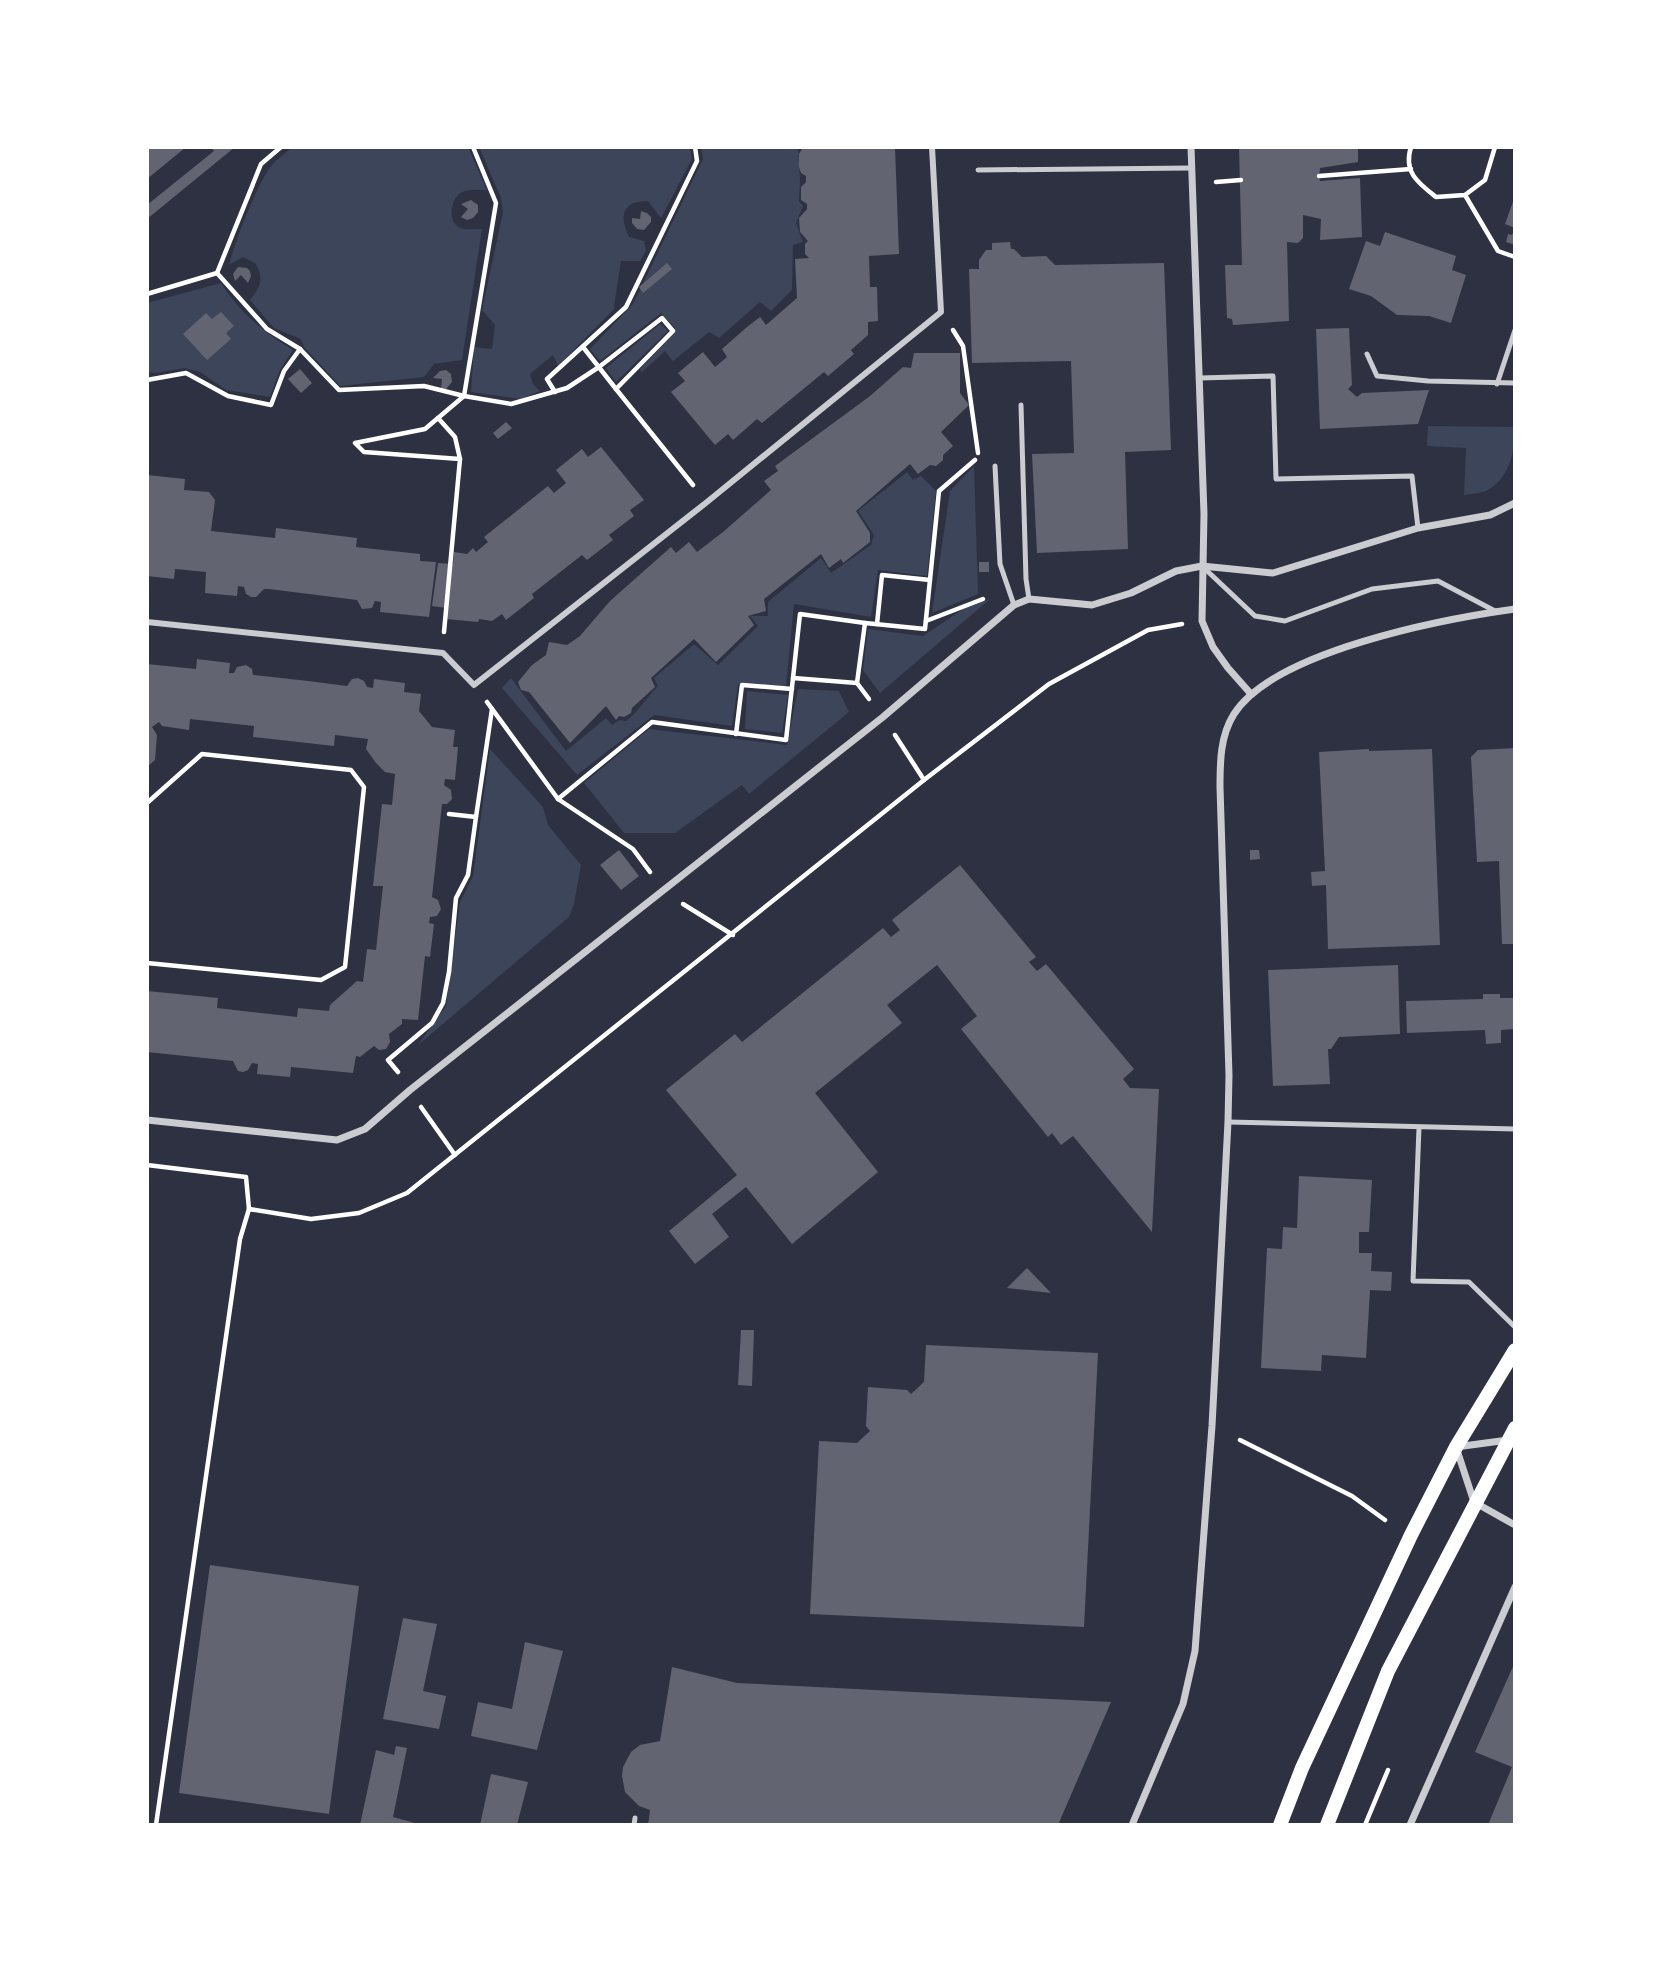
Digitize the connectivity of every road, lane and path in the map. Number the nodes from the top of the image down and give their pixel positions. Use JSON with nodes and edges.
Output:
{"nodes":[{"id":1,"x":281,"y":147,"type":"edge"},
{"id":2,"x":473,"y":147,"type":"edge"},
{"id":3,"x":695,"y":147,"type":"edge"},
{"id":4,"x":932,"y":147,"type":"edge"},
{"id":5,"x":1191,"y":147,"type":"edge"},
{"id":6,"x":1411,"y":147,"type":"edge"},
{"id":7,"x":1495,"y":147,"type":"edge"},
{"id":8,"x":1191,"y":168,"type":"junction"},
{"id":9,"x":1411,"y":169,"type":"junction"},
{"id":10,"x":978,"y":170,"type":"dead end"},
{"id":11,"x":1319,"y":176,"type":"dead end"},
{"id":12,"x":1241,"y":180,"type":"dead end"},
{"id":13,"x":1216,"y":182,"type":"dead end"},
{"id":14,"x":1465,"y":195,"type":"junction"},
{"id":15,"x":1515,"y":257,"type":"edge"},
{"id":16,"x":216,"y":273,"type":"junction"},
{"id":17,"x":147,"y":294,"type":"edge"},
{"id":18,"x":941,"y":312,"type":"junction"},
{"id":19,"x":1515,"y":330,"type":"edge"},
{"id":20,"x":583,"y":347,"type":"junction"},
{"id":21,"x":300,"y":349,"type":"junction"},
{"id":22,"x":1367,"y":354,"type":"dead end"},
{"id":23,"x":599,"y":367,"type":"junction"},
{"id":24,"x":1200,"y":378,"type":"junction"},
{"id":25,"x":147,"y":380,"type":"edge"},
{"id":26,"x":1515,"y":383,"type":"edge"},
{"id":27,"x":1497,"y":384,"type":"junction"},
{"id":28,"x":616,"y":389,"type":"junction"},
{"id":29,"x":555,"y":392,"type":"junction"},
{"id":30,"x":464,"y":396,"type":"junction"},
{"id":31,"x":1021,"y":405,"type":"dead end"},
{"id":32,"x":438,"y":418,"type":"junction"},
{"id":33,"x":460,"y":459,"type":"junction"},
{"id":34,"x":995,"y":466,"type":"dead end"},
{"id":35,"x":707,"y":502,"type":"junction"},
{"id":36,"x":1515,"y":503,"type":"edge"},
{"id":37,"x":1418,"y":528,"type":"junction"},
{"id":38,"x":1202,"y":566,"type":"junction"},
{"id":39,"x":930,"y":580,"type":"junction"},
{"id":40,"x":985,"y":598,"type":"dead end"},
{"id":41,"x":1029,"y":599,"type":"junction"},
{"id":42,"x":1014,"y":605,"type":"junction"},
{"id":43,"x":1515,"y":609,"type":"edge"},
{"id":44,"x":1495,"y":611,"type":"junction"},
{"id":45,"x":926,"y":621,"type":"junction"},
{"id":46,"x":1202,"y":621,"type":"junction"},
{"id":47,"x":147,"y":622,"type":"edge"},
{"id":48,"x":865,"y":623,"type":"junction"},
{"id":49,"x":877,"y":624,"type":"junction"},
{"id":50,"x":443,"y":653,"type":"junction"},
{"id":51,"x":793,"y":678,"type":"junction"},
{"id":52,"x":474,"y":685,"type":"junction"},
{"id":53,"x":792,"y":689,"type":"junction"},
{"id":54,"x":1251,"y":694,"type":"junction"},
{"id":55,"x":492,"y":709,"type":"junction"},
{"id":56,"x":737,"y":734,"type":"junction"},
{"id":57,"x":558,"y":800,"type":"junction"},
{"id":58,"x":147,"y":803,"type":"edge"},
{"id":59,"x":449,"y":814,"type":"dead end"},
{"id":60,"x":476,"y":817,"type":"junction"},
{"id":61,"x":663,"y":892,"type":"junction"},
{"id":62,"x":733,"y":935,"type":"junction"},
{"id":63,"x":147,"y":963,"type":"edge"},
{"id":64,"x":402,"y":1078,"type":"dead end"},
{"id":65,"x":419,"y":1102,"type":"dead end"},
{"id":66,"x":147,"y":1120,"type":"edge"},
{"id":67,"x":1228,"y":1122,"type":"junction"},
{"id":68,"x":1419,"y":1128,"type":"junction"},
{"id":69,"x":1515,"y":1129,"type":"edge"},
{"id":70,"x":455,"y":1155,"type":"junction"},
{"id":71,"x":147,"y":1166,"type":"edge"},
{"id":72,"x":249,"y":1209,"type":"junction"},
{"id":73,"x":1515,"y":1327,"type":"edge"},
{"id":74,"x":1515,"y":1350,"type":"edge"},
{"id":75,"x":1513,"y":1437,"type":"edge"},
{"id":76,"x":1240,"y":1440,"type":"dead end"},
{"id":77,"x":1456,"y":1447,"type":"junction"},
{"id":78,"x":1474,"y":1502,"type":"junction"},
{"id":79,"x":1385,"y":1520,"type":"dead end"},
{"id":80,"x":1515,"y":1525,"type":"edge"},
{"id":81,"x":1515,"y":1587,"type":"edge"},
{"id":82,"x":1388,"y":1770,"type":"dead end"},
{"id":83,"x":635,"y":1818,"type":"dead end"},
{"id":84,"x":156,"y":1825,"type":"edge"},
{"id":85,"x":634,"y":1825,"type":"edge"},
{"id":86,"x":1132,"y":1825,"type":"edge"},
{"id":87,"x":1280,"y":1825,"type":"edge"},
{"id":88,"x":1326,"y":1825,"type":"edge"},
{"id":89,"x":1365,"y":1825,"type":"edge"},
{"id":90,"x":1410,"y":1825,"type":"edge"}],
"edges":[{"from":1,"to":16,"type":"path"},
{"from":2,"to":30,"type":"path"},
{"from":3,"to":20,"type":"path"},
{"from":4,"to":18,"type":"street"},
{"from":5,"to":8,"type":"street"},
{"from":6,"to":9,"type":"path"},
{"from":7,"to":14,"type":"path"},
{"from":8,"to":10,"type":"lane"},
{"from":8,"to":24,"type":"street"},
{"from":9,"to":11,"type":"path"},
{"from":9,"to":14,"type":"path"},
{"from":12,"to":13,"type":"path"},
{"from":14,"to":15,"type":"path"},
{"from":16,"to":17,"type":"path"},
{"from":16,"to":21,"type":"path"},
{"from":18,"to":35,"type":"street"},
{"from":18,"to":39,"type":"path"},
{"from":19,"to":27,"type":"lane"},
{"from":20,"to":23,"type":"path"},
{"from":20,"to":29,"type":"path"},
{"from":21,"to":25,"type":"path"},
{"from":21,"to":30,"type":"path"},
{"from":22,"to":27,"type":"lane"},
{"from":23,"to":28,"type":"path"},
{"from":23,"to":28,"type":"path"},
{"from":23,"to":29,"type":"path"},
{"from":24,"to":37,"type":"lane"},
{"from":24,"to":38,"type":"street"},
{"from":26,"to":27,"type":"lane"},
{"from":28,"to":35,"type":"path"},
{"from":29,"to":30,"type":"path"},
{"from":30,"to":32,"type":"path"},
{"from":31,"to":41,"type":"lane"},
{"from":32,"to":33,"type":"path"},
{"from":32,"to":33,"type":"path"},
{"from":33,"to":50,"type":"path"},
{"from":34,"to":42,"type":"lane"},
{"from":35,"to":52,"type":"street"},
{"from":36,"to":37,"type":"street"},
{"from":37,"to":38,"type":"street"},
{"from":38,"to":41,"type":"street"},
{"from":38,"to":44,"type":"lane"},
{"from":38,"to":46,"type":"street"},
{"from":39,"to":45,"type":"path"},
{"from":39,"to":49,"type":"path"},
{"from":40,"to":45,"type":"path"},
{"from":41,"to":42,"type":"street"},
{"from":42,"to":61,"type":"street"},
{"from":43,"to":44,"type":"street"},
{"from":44,"to":54,"type":"street"},
{"from":45,"to":49,"type":"path"},
{"from":46,"to":54,"type":"street"},
{"from":46,"to":62,"type":"path"},
{"from":47,"to":50,"type":"street"},
{"from":48,"to":49,"type":"path"},
{"from":48,"to":51,"type":"path"},
{"from":48,"to":51,"type":"path"},
{"from":50,"to":52,"type":"street"},
{"from":51,"to":53,"type":"path"},
{"from":52,"to":55,"type":"path"},
{"from":53,"to":56,"type":"path"},
{"from":53,"to":56,"type":"path"},
{"from":54,"to":67,"type":"street"},
{"from":55,"to":57,"type":"path"},
{"from":55,"to":60,"type":"path"},
{"from":56,"to":57,"type":"path"},
{"from":57,"to":61,"type":"path"},
{"from":58,"to":63,"type":"path"},
{"from":59,"to":60,"type":"path"},
{"from":60,"to":64,"type":"path"},
{"from":61,"to":62,"type":"path"},
{"from":61,"to":66,"type":"street"},
{"from":62,"to":70,"type":"path"},
{"from":65,"to":70,"type":"path"},
{"from":67,"to":68,"type":"lane"},
{"from":67,"to":86,"type":"street"},
{"from":68,"to":69,"type":"lane"},
{"from":68,"to":73,"type":"lane"},
{"from":70,"to":72,"type":"path"},
{"from":71,"to":72,"type":"path"},
{"from":72,"to":84,"type":"path"},
{"from":74,"to":77,"type":"main road"},
{"from":75,"to":77,"type":"street"},
{"from":75,"to":78,"type":"main road"},
{"from":76,"to":79,"type":"path"},
{"from":77,"to":78,"type":"street"},
{"from":77,"to":87,"type":"main road"},
{"from":78,"to":80,"type":"street"},
{"from":78,"to":88,"type":"main road"},
{"from":81,"to":90,"type":"street"},
{"from":82,"to":89,"type":"path"},
{"from":83,"to":85,"type":"lane"}]}
